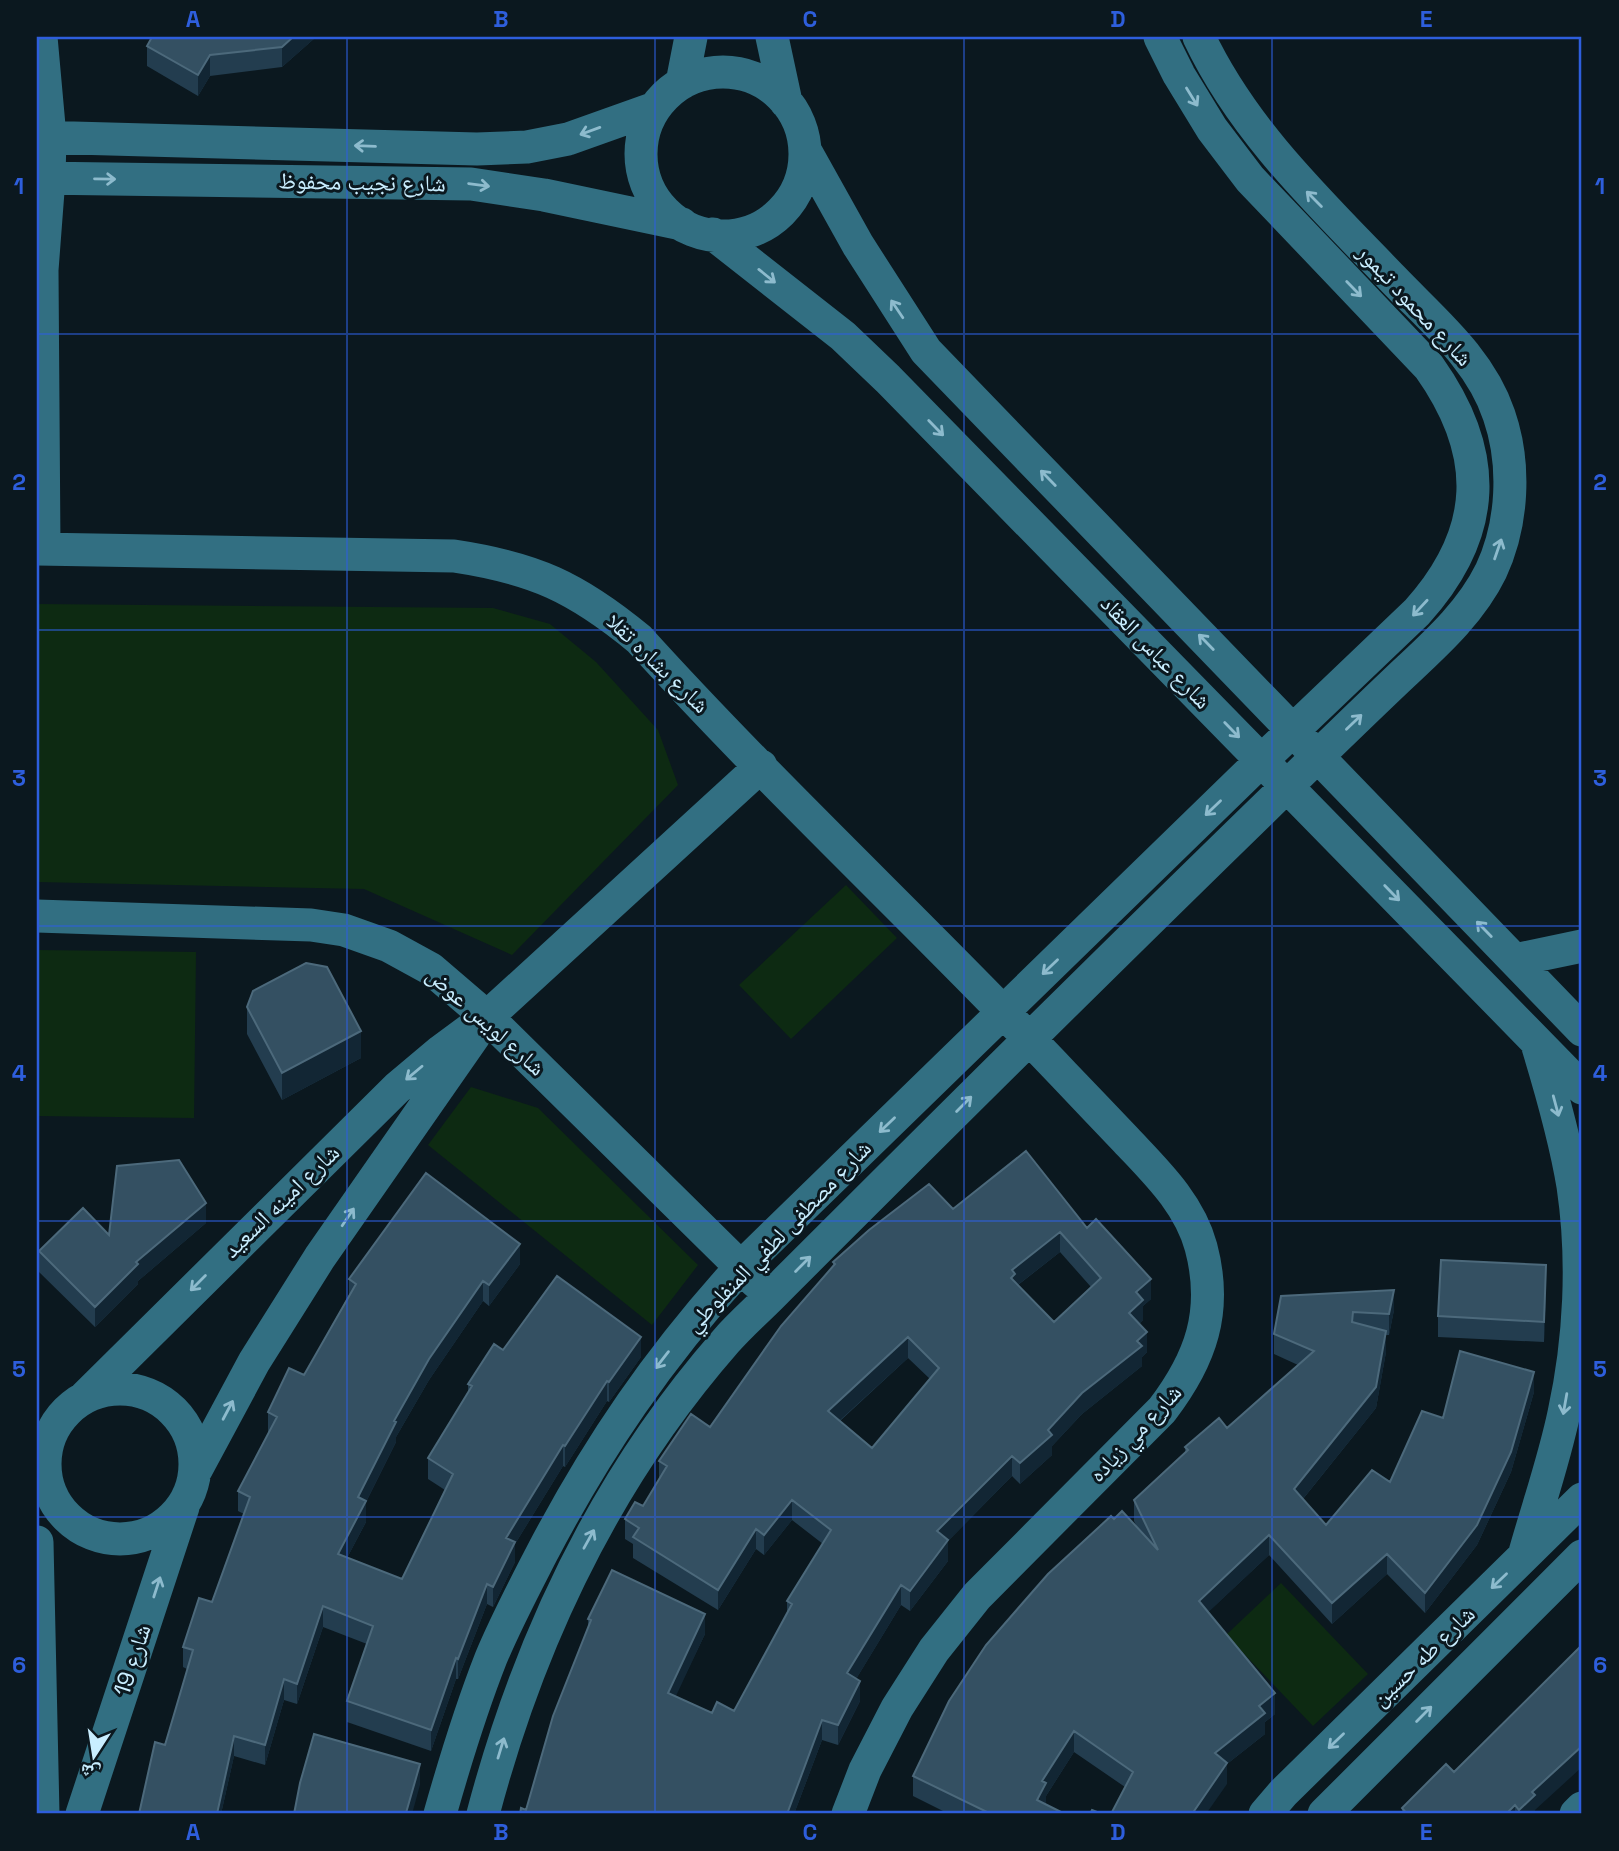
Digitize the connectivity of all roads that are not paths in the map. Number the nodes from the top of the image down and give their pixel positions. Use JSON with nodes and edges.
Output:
{"nodes":[{"id":1,"x":41,"y":37,"type":"edge"},
{"id":2,"x":691,"y":37,"type":"edge"},
{"id":3,"x":772,"y":37,"type":"edge"},
{"id":4,"x":1160,"y":37,"type":"edge"},
{"id":5,"x":1199,"y":37,"type":"edge"},
{"id":6,"x":682,"y":83,"type":"junction"},
{"id":7,"x":786,"y":102,"type":"junction"},
{"id":8,"x":654,"y":107,"type":"junction"},
{"id":9,"x":43,"y":137,"type":"edge"},
{"id":10,"x":805,"y":150,"type":"junction"},
{"id":11,"x":43,"y":178,"type":"edge"},
{"id":12,"x":1343,"y":228,"type":"junction"},
{"id":13,"x":698,"y":229,"type":"junction"},
{"id":14,"x":1318,"y":250,"type":"junction"},
{"id":15,"x":40,"y":549,"type":"edge"},
{"id":16,"x":1292,"y":731,"type":"junction"},
{"id":17,"x":1317,"y":756,"type":"junction"},
{"id":18,"x":1262,"y":760,"type":"junction"},
{"id":19,"x":761,"y":766,"type":"junction"},
{"id":20,"x":1287,"y":786,"type":"junction"},
{"id":21,"x":37,"y":916,"type":"edge"},
{"id":22,"x":1582,"y":946,"type":"edge"},
{"id":23,"x":1514,"y":961,"type":"junction"},
{"id":24,"x":1003,"y":1012,"type":"junction"},
{"id":25,"x":487,"y":1017,"type":"junction"},
{"id":26,"x":1582,"y":1031,"type":"edge"},
{"id":27,"x":1029,"y":1038,"type":"junction"},
{"id":28,"x":1536,"y":1041,"type":"junction"},
{"id":29,"x":1582,"y":1087,"type":"edge"},
{"id":30,"x":741,"y":1267,"type":"junction"},
{"id":31,"x":771,"y":1296,"type":"junction"},
{"id":32,"x":78,"y":1402,"type":"junction"},
{"id":33,"x":37,"y":1418,"type":"edge"},
{"id":34,"x":196,"y":1470,"type":"junction"},
{"id":35,"x":41,"y":1485,"type":"edge"},
{"id":36,"x":1582,"y":1499,"type":"edge"},
{"id":37,"x":183,"y":1506,"type":"junction"},
{"id":38,"x":51,"y":1512,"type":"edge"},
{"id":39,"x":37,"y":1542,"type":"edge"},
{"id":40,"x":1524,"y":1556,"type":"junction"},
{"id":41,"x":1582,"y":1556,"type":"edge"},
{"id":42,"x":1582,"y":1808,"type":"edge"},
{"id":43,"x":43,"y":1814,"type":"edge"},
{"id":44,"x":82,"y":1814,"type":"edge"},
{"id":45,"x":440,"y":1814,"type":"edge"},
{"id":46,"x":483,"y":1814,"type":"edge"},
{"id":47,"x":848,"y":1814,"type":"edge"},
{"id":48,"x":1265,"y":1814,"type":"edge"},
{"id":49,"x":1324,"y":1814,"type":"edge"},
{"id":50,"x":1576,"y":1814,"type":"edge"}],
"edges":[{"from":1,"to":9,"type":"street"},
{"from":2,"to":6,"type":"street"},
{"from":3,"to":7,"type":"street"},
{"from":4,"to":14,"type":"street","name":"شارع محمود تيمور","one_way":true},
{"from":12,"to":5,"type":"street","name":"شارع محمود تيمور","one_way":true},
{"from":6,"to":7,"type":"street"},
{"from":6,"to":8,"type":"street"},
{"from":7,"to":10,"type":"street"},
{"from":8,"to":9,"type":"street","name":"شارع نجيب محفوظ","one_way":true},
{"from":8,"to":13,"type":"street"},
{"from":9,"to":11,"type":"street"},
{"from":10,"to":13,"type":"street"},
{"from":16,"to":10,"type":"street","name":"شارع عباس العقاد","one_way":true},
{"from":11,"to":13,"type":"street","name":"شارع نجيب محفوظ","one_way":true},
{"from":11,"to":15,"type":"street"},
{"from":12,"to":14,"type":"street"},
{"from":17,"to":12,"type":"street","name":"شارع محمود تيمور","one_way":true},
{"from":13,"to":18,"type":"street","name":"شارع عباس العقاد","one_way":true},
{"from":14,"to":16,"type":"street","name":"شارع محمود تيمور","one_way":true},
{"from":15,"to":19,"type":"street","name":"شارع بشاره تقلا"},
{"from":16,"to":17,"type":"street","name":"شارع عباس العقاد"},
{"from":16,"to":18,"type":"street","name":"شارع محمود تيمور"},
{"from":17,"to":20,"type":"street","name":"شارع محمود تيمور"},
{"from":23,"to":17,"type":"street","name":"شارع عباس العقاد","one_way":true},
{"from":18,"to":20,"type":"street","name":"شارع عباس العقاد"},
{"from":18,"to":24,"type":"street","name":"شارع مصطفى لطفي المنفلوطي","one_way":true},
{"from":19,"to":24,"type":"street","name":"شارع بشاره تقلا"},
{"from":19,"to":25,"type":"street","name":"شارع امينه السعيد"},
{"from":20,"to":27,"type":"street","name":"شارع مصطفى لطفي المنفلوطي"},
{"from":20,"to":28,"type":"street","name":"شارع عباس العقاد","one_way":true},
{"from":21,"to":25,"type":"street","name":"شارع لويس عوض"},
{"from":22,"to":23,"type":"street"},
{"from":23,"to":26,"type":"street","name":"شارع عباس العقاد"},
{"from":24,"to":27,"type":"street","name":"شارع بشاره تقلا"},
{"from":24,"to":30,"type":"street","name":"شارع مصطفى لطفي المنفلوطي","one_way":true},
{"from":25,"to":30,"type":"street","name":"شارع لويس عوض"},
{"from":25,"to":32,"type":"street","name":"شارع امينه السعيد","one_way":true},
{"from":34,"to":25,"type":"street","name":"شارع امينه السعيد","one_way":true},
{"from":31,"to":27,"type":"street","name":"شارع مصطفى لطفي المنفلوطي","one_way":true},
{"from":27,"to":47,"type":"street","name":"شارع مي زياده"},
{"from":28,"to":29,"type":"street","name":"شارع عباس العقاد"},
{"from":28,"to":40,"type":"street","one_way":true},
{"from":30,"to":31,"type":"street","name":"شارع لويس عوض"},
{"from":30,"to":45,"type":"street","name":"شارع مصطفى لطفي المنفلوطي","one_way":true},
{"from":46,"to":31,"type":"street","name":"شارع مصطفى لطفي المنفلوطي","one_way":true},
{"from":32,"to":33,"type":"street"},
{"from":32,"to":34,"type":"street"},
{"from":32,"to":35,"type":"street"},
{"from":34,"to":37,"type":"street"},
{"from":35,"to":38,"type":"street"},
{"from":36,"to":40,"type":"street","name":"شارع طه حسين"},
{"from":37,"to":38,"type":"street"},
{"from":44,"to":37,"type":"street","name":"شارع 19","one_way":true},
{"from":39,"to":43,"type":"street"},
{"from":40,"to":48,"type":"street","name":"شارع طه حسين","one_way":true},
{"from":49,"to":41,"type":"street","name":"شارع طه حسين","one_way":true},
{"from":42,"to":50,"type":"street"}]}
